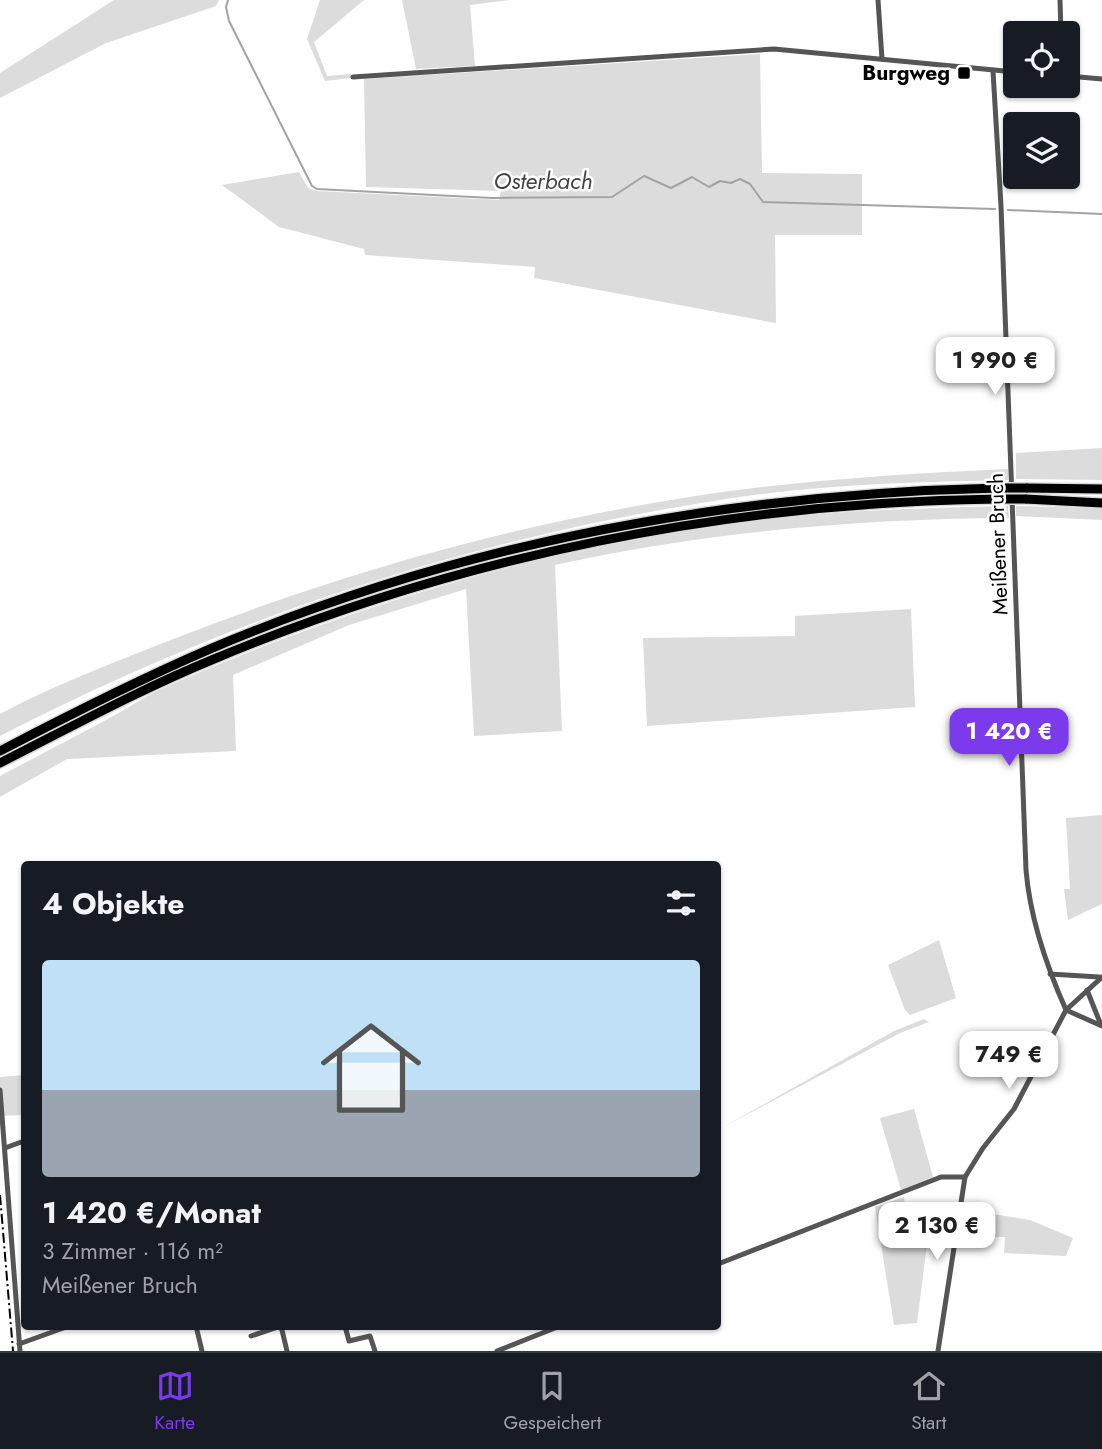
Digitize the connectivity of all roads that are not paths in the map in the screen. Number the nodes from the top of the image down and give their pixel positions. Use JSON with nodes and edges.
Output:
{"nodes":[{"id":1,"x":878,"y":0,"type":"edge"},
{"id":2,"x":1060,"y":0,"type":"edge"},
{"id":3,"x":1061,"y":21,"type":"edge"},
{"id":4,"x":882,"y":59,"type":"junction"},
{"id":5,"x":993,"y":71,"type":"junction"},
{"id":6,"x":1003,"y":71,"type":"edge"},
{"id":7,"x":353,"y":77,"type":"dead end"},
{"id":8,"x":1080,"y":77,"type":"edge"},
{"id":9,"x":1102,"y":79,"type":"edge"},
{"id":10,"x":1102,"y":489,"type":"edge"},
{"id":11,"x":1102,"y":503,"type":"edge"},
{"id":12,"x":0,"y":751,"type":"edge"},
{"id":13,"x":0,"y":763,"type":"edge"},
{"id":14,"x":1050,"y":974,"type":"junction"},
{"id":15,"x":1101,"y":977,"type":"edge"},
{"id":16,"x":1087,"y":990,"type":"junction"},
{"id":17,"x":1066,"y":1010,"type":"junction"},
{"id":18,"x":1101,"y":1025,"type":"edge"},
{"id":19,"x":0,"y":1090,"type":"edge"},
{"id":20,"x":21,"y":1142,"type":"edge"},
{"id":21,"x":5,"y":1149,"type":"junction"},
{"id":22,"x":965,"y":1177,"type":"junction"},
{"id":23,"x":721,"y":1263,"type":"edge"},
{"id":24,"x":21,"y":1310,"type":"edge"},
{"id":25,"x":16,"y":1312,"type":"junction"},
{"id":26,"x":60,"y":1330,"type":"edge"},
{"id":27,"x":197,"y":1330,"type":"edge"},
{"id":28,"x":269,"y":1330,"type":"edge"},
{"id":29,"x":282,"y":1330,"type":"edge"},
{"id":30,"x":346,"y":1330,"type":"edge"},
{"id":31,"x":550,"y":1330,"type":"edge"},
{"id":32,"x":251,"y":1336,"type":"dead end"},
{"id":33,"x":20,"y":1348,"type":"edge"},
{"id":34,"x":202,"y":1351,"type":"edge"},
{"id":35,"x":287,"y":1351,"type":"edge"},
{"id":36,"x":374,"y":1351,"type":"edge"},
{"id":37,"x":497,"y":1351,"type":"edge"},
{"id":38,"x":937,"y":1351,"type":"edge"}],
"edges":[{"from":1,"to":4,"type":"street"},
{"from":2,"to":3,"type":"street"},
{"from":4,"to":5,"type":"street"},
{"from":4,"to":7,"type":"street"},
{"from":5,"to":6,"type":"street"},
{"from":5,"to":14,"type":"street","name":"Meißener Bruch"},
{"from":8,"to":9,"type":"street"},
{"from":10,"to":12,"type":"highway","bridge":true},
{"from":11,"to":13,"type":"highway","bridge":true},
{"from":14,"to":15,"type":"street"},
{"from":14,"to":17,"type":"street","name":"Meißener Bruch"},
{"from":15,"to":16,"type":"street"},
{"from":16,"to":17,"type":"street"},
{"from":16,"to":18,"type":"street"},
{"from":17,"to":18,"type":"street"},
{"from":17,"to":22,"type":"street"},
{"from":19,"to":21,"type":"street"},
{"from":20,"to":21,"type":"street"},
{"from":21,"to":25,"type":"street"},
{"from":22,"to":23,"type":"street"},
{"from":22,"to":38,"type":"street"},
{"from":24,"to":25,"type":"street"},
{"from":25,"to":33,"type":"street"},
{"from":26,"to":33,"type":"street"},
{"from":27,"to":34,"type":"street"},
{"from":28,"to":32,"type":"street"},
{"from":29,"to":35,"type":"street"},
{"from":30,"to":36,"type":"street"},
{"from":31,"to":37,"type":"street"}]}
